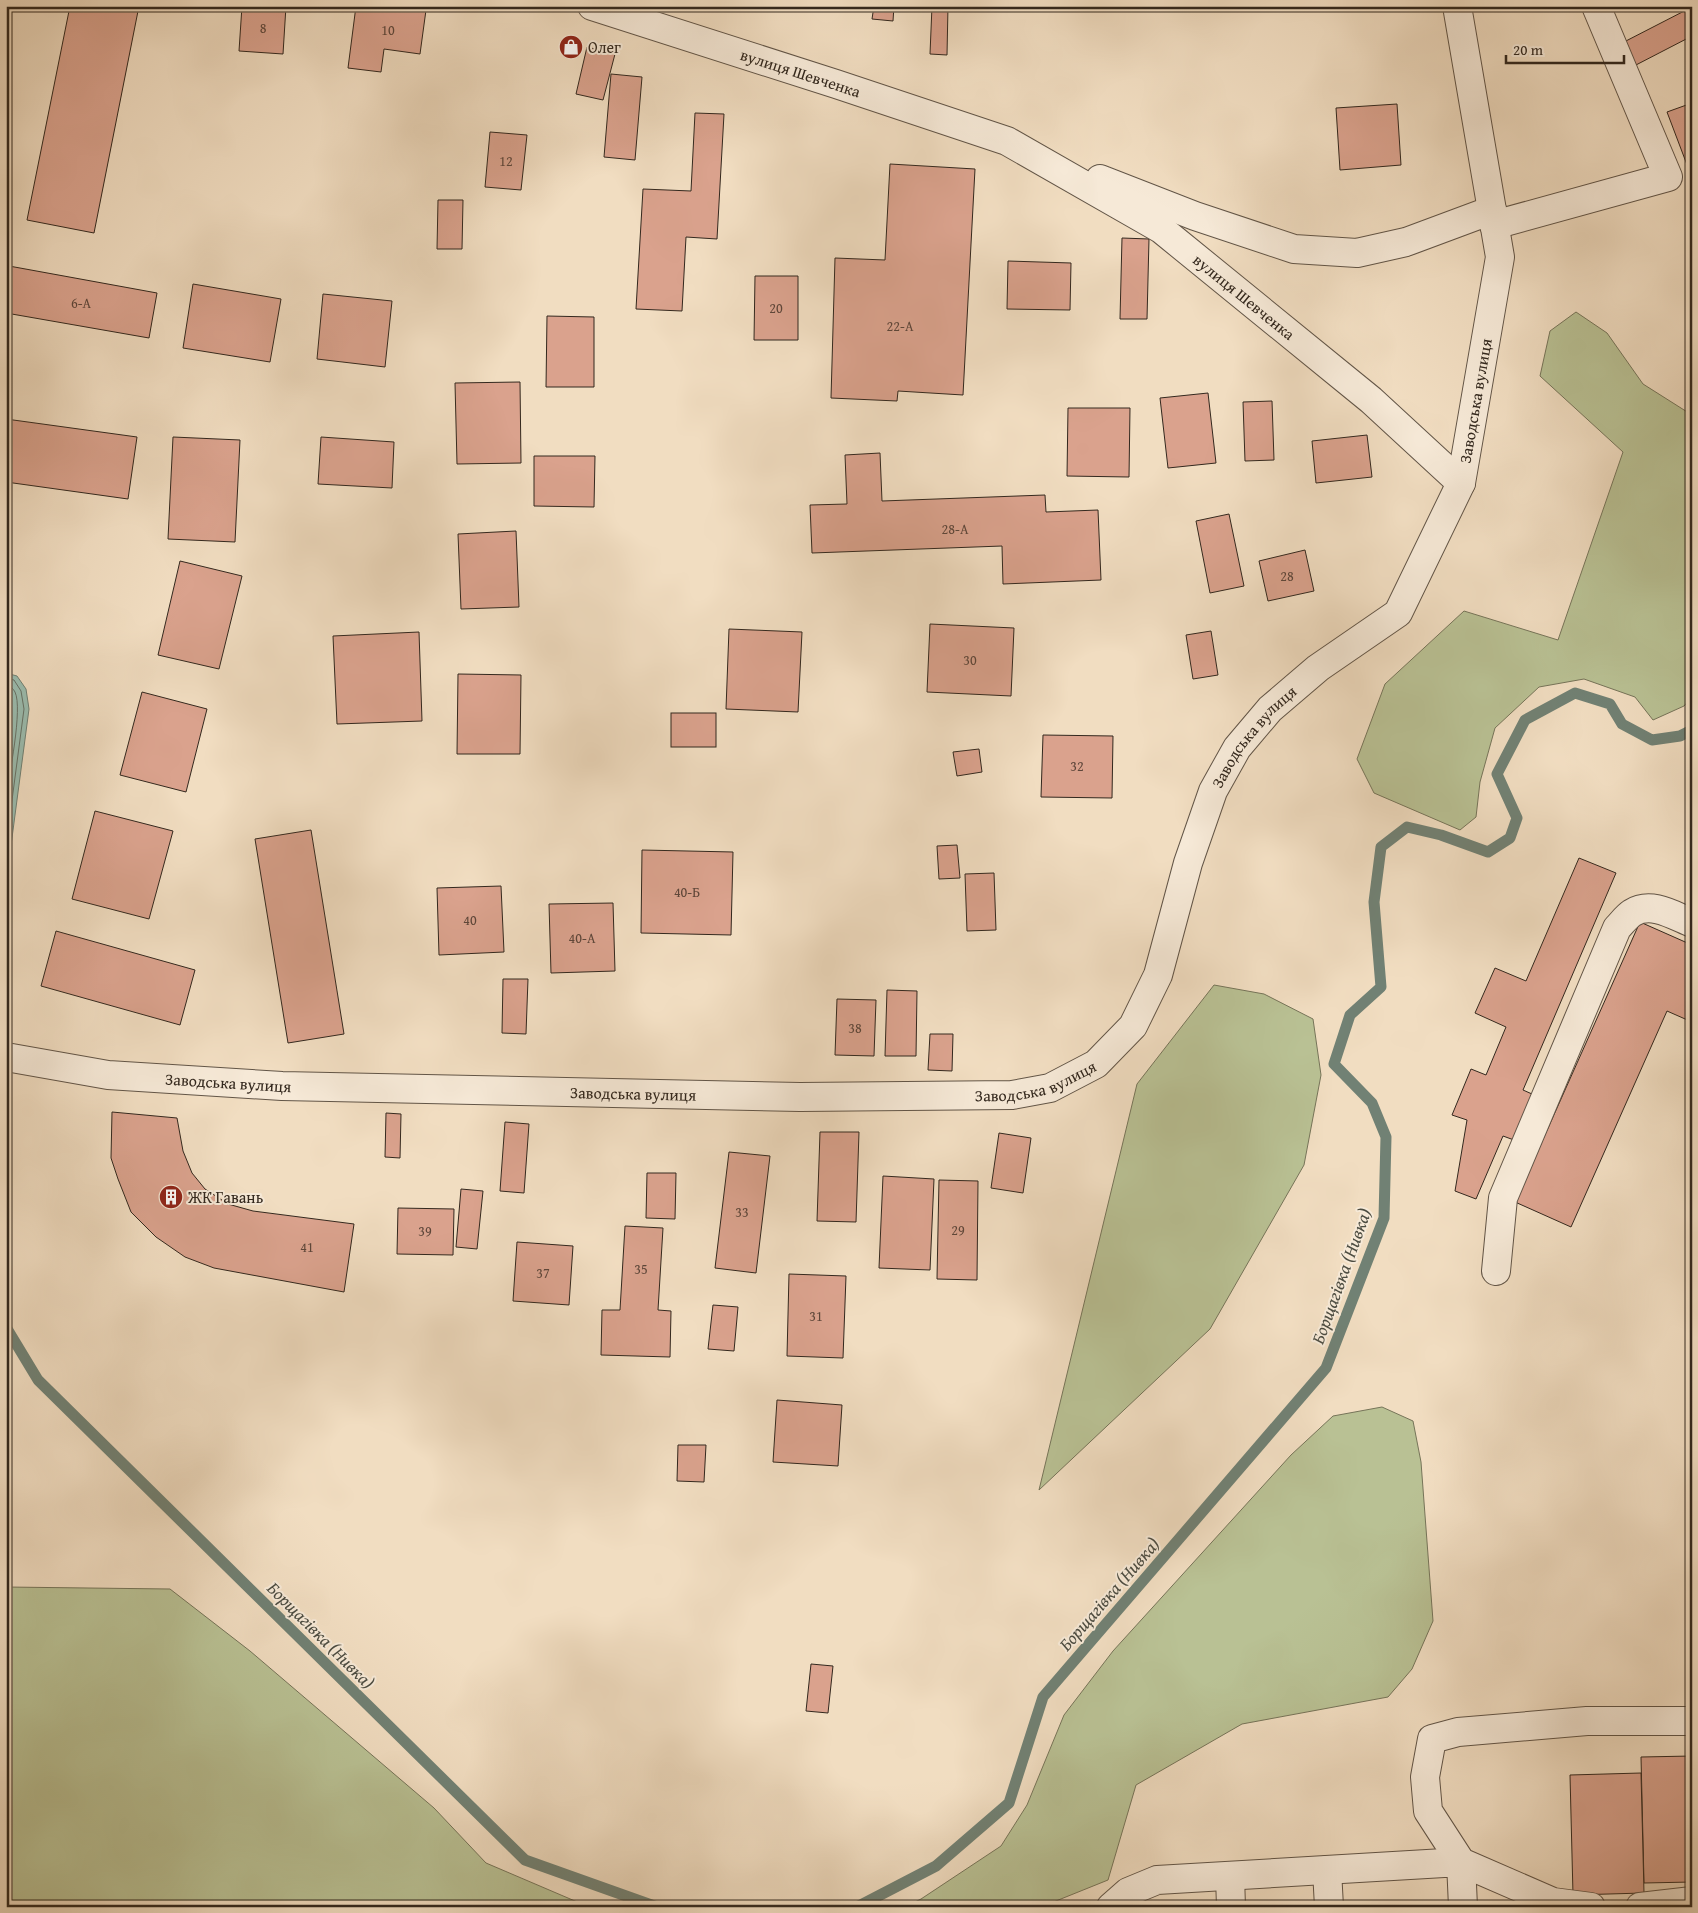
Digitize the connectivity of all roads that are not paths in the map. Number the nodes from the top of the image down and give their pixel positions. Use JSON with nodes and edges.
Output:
{"nodes":[{"id":1,"x":592,"y":6,"type":"edge"},
{"id":2,"x":1457,"y":6,"type":"edge"},
{"id":3,"x":1596,"y":6,"type":"edge"},
{"id":4,"x":1007,"y":141,"type":"junction"},
{"id":5,"x":1493,"y":217,"type":"junction"},
{"id":6,"x":1461,"y":483,"type":"junction"},
{"id":7,"x":1692,"y":923,"type":"edge"},
{"id":8,"x":6,"y":1057,"type":"edge"},
{"id":9,"x":1496,"y":1271,"type":"dead end"},
{"id":10,"x":1692,"y":1721,"type":"edge"},
{"id":11,"x":1461,"y":1862,"type":"junction"},
{"id":12,"x":1327,"y":1870,"type":"junction"},
{"id":13,"x":1230,"y":1876,"type":"junction"},
{"id":14,"x":1692,"y":1901,"type":"edge"},
{"id":15,"x":1553,"y":1904,"type":"edge"},
{"id":16,"x":1112,"y":1907,"type":"edge"},
{"id":17,"x":1231,"y":1907,"type":"edge"},
{"id":18,"x":1329,"y":1907,"type":"edge"},
{"id":19,"x":1463,"y":1907,"type":"edge"},
{"id":20,"x":1591,"y":1907,"type":"edge"},
{"id":21,"x":1640,"y":1907,"type":"edge"}],
"edges":[{"from":1,"to":4,"type":"street","name":"вулиця Шевченка"},
{"from":2,"to":5,"type":"street","name":"Заводська вулиця"},
{"from":3,"to":5,"type":"street"},
{"from":4,"to":5,"type":"street","name":"вулиця Шевченка"},
{"from":4,"to":6,"type":"street","name":"вулиця Шевченка"},
{"from":5,"to":6,"type":"street","name":"Заводська вулиця"},
{"from":6,"to":8,"type":"street","name":"Заводська вулиця"},
{"from":7,"to":9,"type":"street"},
{"from":10,"to":11,"type":"street"},
{"from":11,"to":12,"type":"street"},
{"from":11,"to":15,"type":"street"},
{"from":11,"to":19,"type":"street"},
{"from":12,"to":13,"type":"street"},
{"from":12,"to":18,"type":"street"},
{"from":13,"to":16,"type":"street"},
{"from":13,"to":17,"type":"street"},
{"from":14,"to":21,"type":"street"},
{"from":15,"to":20,"type":"street"}]}
